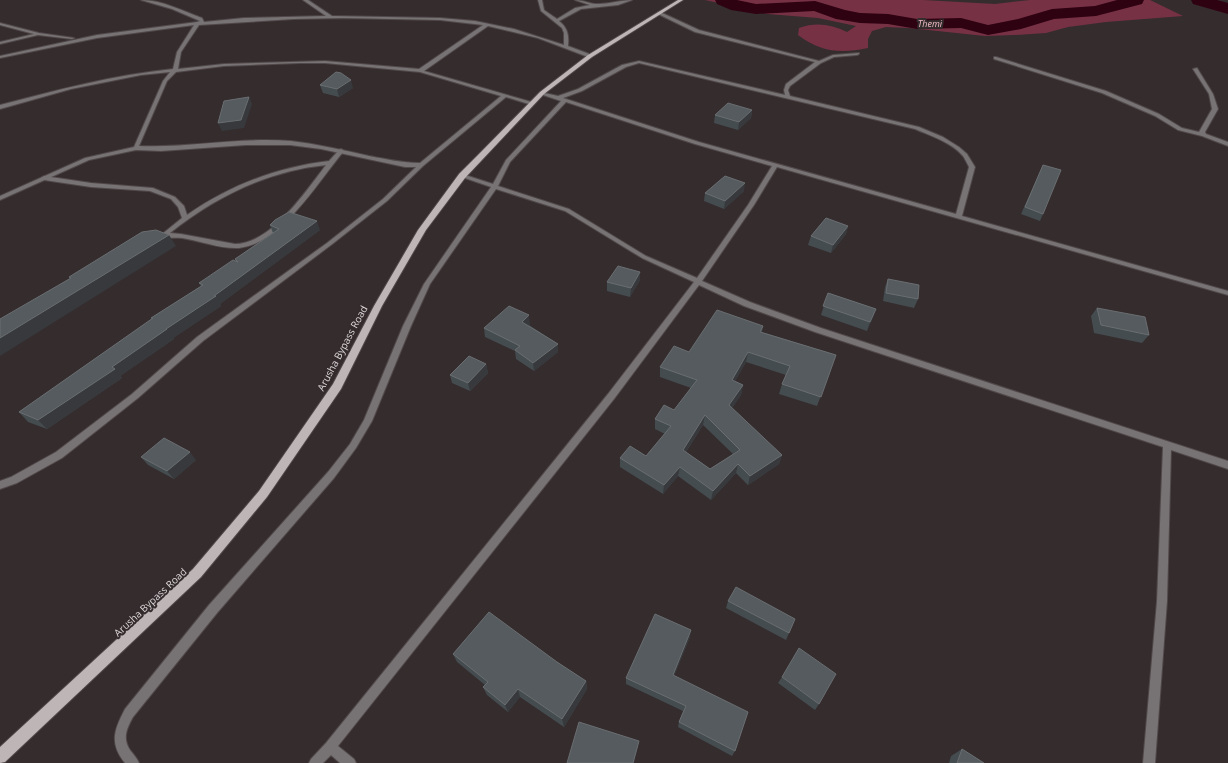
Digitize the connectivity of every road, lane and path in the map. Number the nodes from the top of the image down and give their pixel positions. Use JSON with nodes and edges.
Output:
{"nodes":[{"id":1,"x":143,"y":0,"type":"edge"},
{"id":2,"x":305,"y":0,"type":"edge"},
{"id":3,"x":540,"y":0,"type":"edge"},
{"id":4,"x":577,"y":0,"type":"edge"},
{"id":5,"x":630,"y":0,"type":"edge"},
{"id":6,"x":681,"y":0,"type":"edge"},
{"id":7,"x":167,"y":2,"type":"dead end"},
{"id":8,"x":162,"y":5,"type":"junction"},
{"id":9,"x":598,"y":6,"type":"junction"},
{"id":10,"x":659,"y":13,"type":"junction"},
{"id":11,"x":331,"y":17,"type":"junction"},
{"id":12,"x":558,"y":20,"type":"junction"},
{"id":13,"x":0,"y":24,"type":"edge"},
{"id":14,"x":197,"y":24,"type":"junction"},
{"id":15,"x":487,"y":24,"type":"junction"},
{"id":16,"x":39,"y":34,"type":"junction"},
{"id":17,"x":81,"y":39,"type":"junction"},
{"id":18,"x":0,"y":43,"type":"edge"},
{"id":19,"x":566,"y":47,"type":"junction"},
{"id":20,"x":857,"y":54,"type":"dead end"},
{"id":21,"x":590,"y":56,"type":"junction"},
{"id":22,"x":0,"y":57,"type":"edge"},
{"id":23,"x":996,"y":58,"type":"dead end"},
{"id":24,"x":818,"y":62,"type":"junction"},
{"id":25,"x":176,"y":68,"type":"junction"},
{"id":26,"x":1195,"y":69,"type":"dead end"},
{"id":27,"x":420,"y":71,"type":"junction"},
{"id":28,"x":542,"y":93,"type":"junction"},
{"id":29,"x":504,"y":96,"type":"junction"},
{"id":30,"x":788,"y":96,"type":"junction"},
{"id":31,"x":561,"y":99,"type":"junction"},
{"id":32,"x":532,"y":103,"type":"junction"},
{"id":33,"x":0,"y":107,"type":"edge"},
{"id":34,"x":1204,"y":135,"type":"junction"},
{"id":35,"x":1228,"y":144,"type":"edge"},
{"id":36,"x":136,"y":148,"type":"junction"},
{"id":37,"x":341,"y":151,"type":"junction"},
{"id":38,"x":330,"y":163,"type":"junction"},
{"id":39,"x":421,"y":165,"type":"junction"},
{"id":40,"x":776,"y":165,"type":"junction"},
{"id":41,"x":462,"y":176,"type":"junction"},
{"id":42,"x":44,"y":178,"type":"junction"},
{"id":43,"x":495,"y":186,"type":"junction"},
{"id":44,"x":0,"y":198,"type":"edge"},
{"id":45,"x":959,"y":216,"type":"junction"},
{"id":46,"x":185,"y":217,"type":"junction"},
{"id":47,"x":163,"y":236,"type":"junction"},
{"id":48,"x":151,"y":240,"type":"edge"},
{"id":49,"x":698,"y":283,"type":"junction"},
{"id":50,"x":1228,"y":294,"type":"edge"},
{"id":51,"x":1167,"y":445,"type":"junction"},
{"id":52,"x":1228,"y":465,"type":"edge"},
{"id":53,"x":0,"y":485,"type":"edge"},
{"id":54,"x":330,"y":747,"type":"junction"},
{"id":55,"x":0,"y":757,"type":"edge"},
{"id":56,"x":133,"y":763,"type":"edge"},
{"id":57,"x":315,"y":763,"type":"edge"},
{"id":58,"x":350,"y":763,"type":"edge"},
{"id":59,"x":1149,"y":763,"type":"edge"}],
"edges":[{"from":1,"to":8,"type":"street"},
{"from":2,"to":11,"type":"street"},
{"from":3,"to":12,"type":"street"},
{"from":4,"to":9,"type":"street"},
{"from":5,"to":9,"type":"street"},
{"from":6,"to":10,"type":"main road","name":"Arusha Bypass Road"},
{"from":7,"to":8,"type":"street"},
{"from":8,"to":14,"type":"street"},
{"from":9,"to":12,"type":"street"},
{"from":10,"to":21,"type":"main road","name":"Arusha Bypass Road"},
{"from":10,"to":24,"type":"street"},
{"from":11,"to":14,"type":"street"},
{"from":11,"to":15,"type":"street"},
{"from":12,"to":19,"type":"street"},
{"from":13,"to":16,"type":"street"},
{"from":14,"to":17,"type":"street"},
{"from":14,"to":25,"type":"street"},
{"from":15,"to":19,"type":"street"},
{"from":15,"to":27,"type":"street"},
{"from":16,"to":17,"type":"street"},
{"from":16,"to":18,"type":"street"},
{"from":17,"to":22,"type":"street"},
{"from":19,"to":21,"type":"street"},
{"from":20,"to":24,"type":"street"},
{"from":21,"to":28,"type":"main road","name":"Arusha Bypass Road"},
{"from":23,"to":34,"type":"street"},
{"from":24,"to":30,"type":"street"},
{"from":25,"to":27,"type":"street"},
{"from":25,"to":33,"type":"street"},
{"from":25,"to":36,"type":"street"},
{"from":26,"to":34,"type":"street"},
{"from":27,"to":29,"type":"street"},
{"from":28,"to":31,"type":"street"},
{"from":28,"to":32,"type":"main road","name":"Arusha Bypass Road"},
{"from":29,"to":32,"type":"street"},
{"from":29,"to":39,"type":"street"},
{"from":30,"to":31,"type":"street"},
{"from":30,"to":45,"type":"street"},
{"from":31,"to":40,"type":"street"},
{"from":31,"to":43,"type":"street"},
{"from":32,"to":41,"type":"main road","name":"Arusha Bypass Road"},
{"from":34,"to":35,"type":"street"},
{"from":36,"to":37,"type":"street"},
{"from":36,"to":42,"type":"street"},
{"from":37,"to":38,"type":"street"},
{"from":37,"to":39,"type":"street"},
{"from":38,"to":46,"type":"street"},
{"from":38,"to":47,"type":"street"},
{"from":39,"to":53,"type":"street"},
{"from":40,"to":45,"type":"street"},
{"from":40,"to":49,"type":"street"},
{"from":41,"to":43,"type":"street"},
{"from":41,"to":55,"type":"main road","name":"Arusha Bypass Road"},
{"from":42,"to":44,"type":"street"},
{"from":42,"to":46,"type":"street"},
{"from":43,"to":49,"type":"street"},
{"from":43,"to":56,"type":"street"},
{"from":45,"to":50,"type":"street"},
{"from":46,"to":47,"type":"street"},
{"from":47,"to":48,"type":"street"},
{"from":49,"to":51,"type":"street"},
{"from":49,"to":54,"type":"street"},
{"from":51,"to":52,"type":"street"},
{"from":51,"to":59,"type":"street"},
{"from":54,"to":57,"type":"street"},
{"from":54,"to":58,"type":"street"}]}
